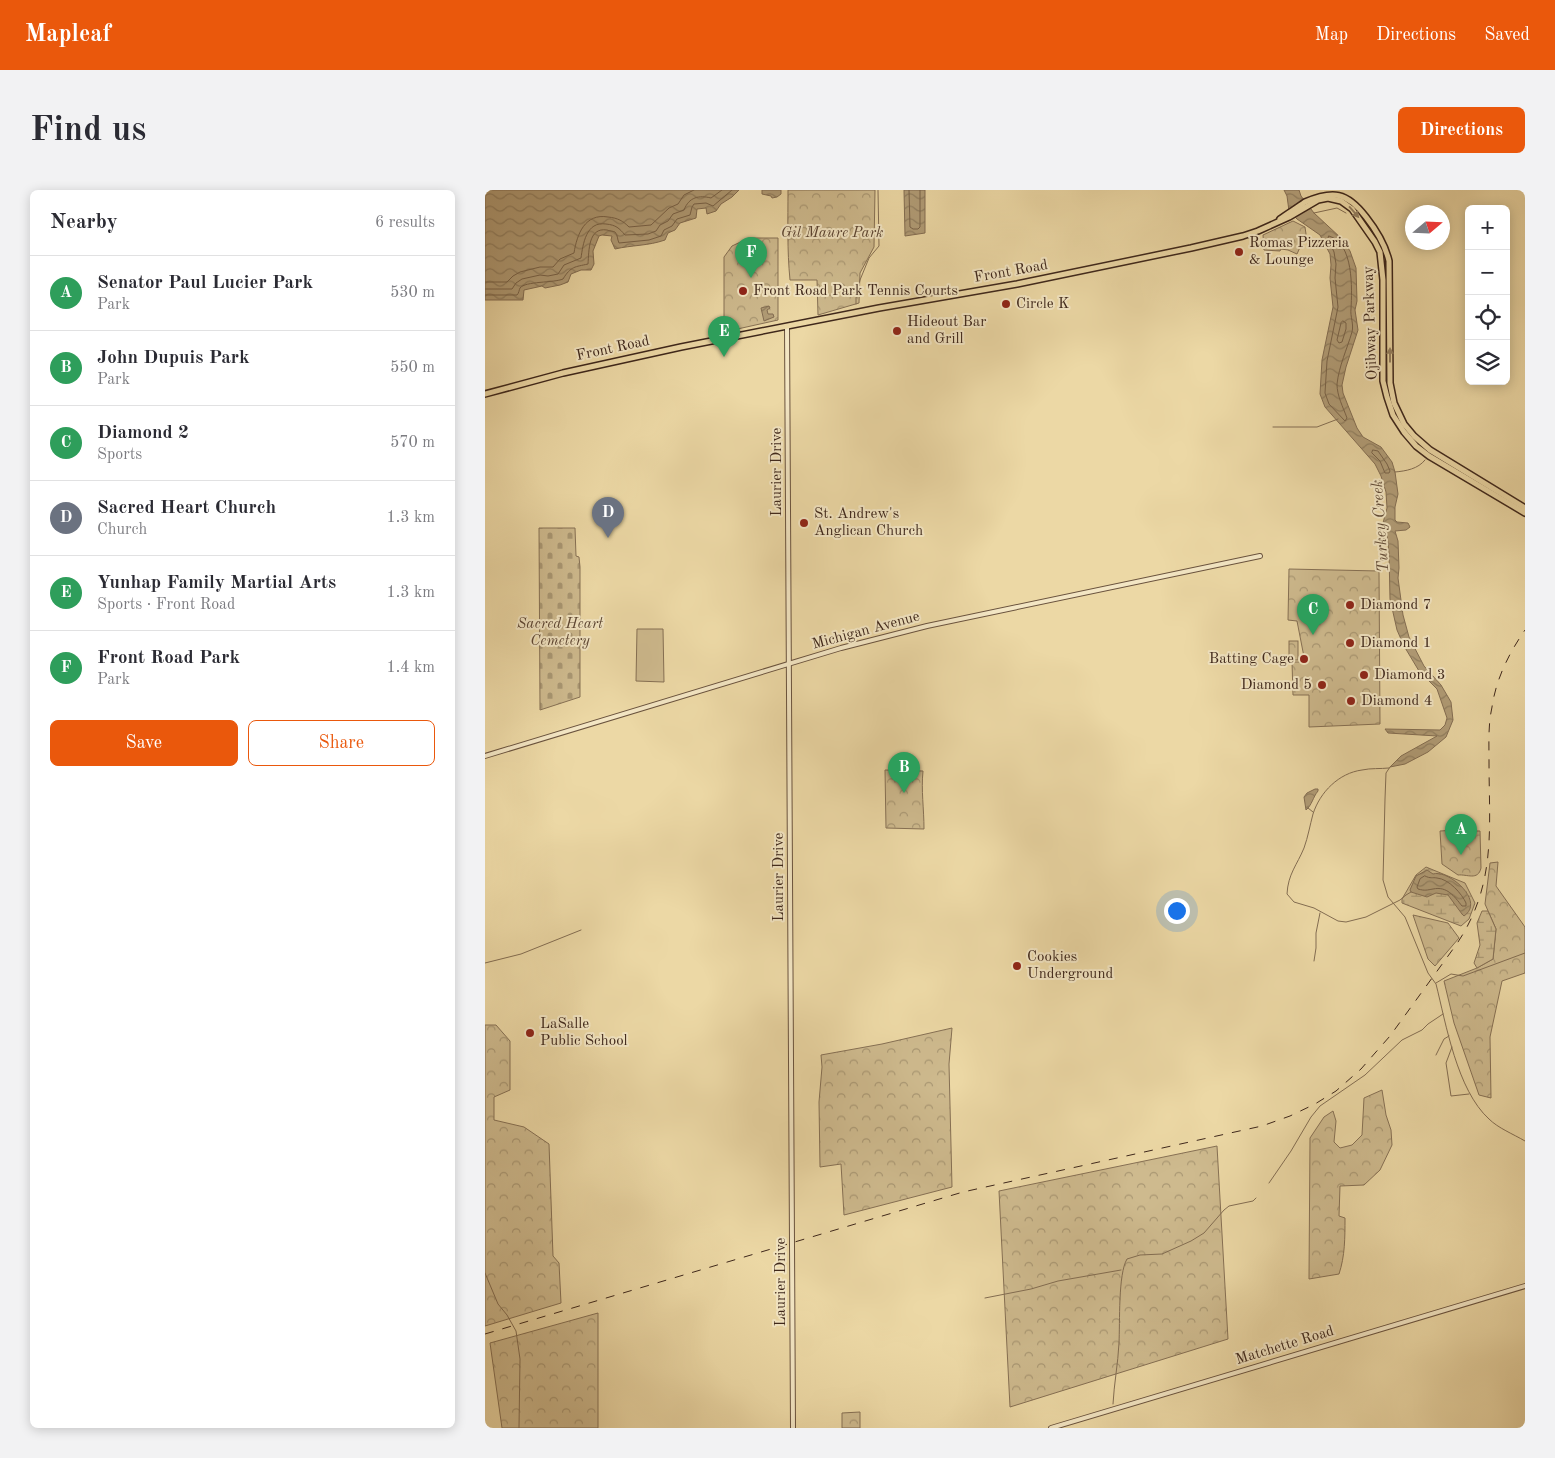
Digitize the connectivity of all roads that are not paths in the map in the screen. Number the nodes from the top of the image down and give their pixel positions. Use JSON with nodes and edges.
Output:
{"nodes":[{"id":1,"x":1310,"y":202,"type":"junction"},
{"id":2,"x":1275,"y":223,"type":"joint"},
{"id":3,"x":787,"y":326,"type":"junction"},
{"id":4,"x":485,"y":394,"type":"edge"},
{"id":5,"x":1525,"y":508,"type":"edge"},
{"id":6,"x":1525,"y":513,"type":"edge"},
{"id":7,"x":1260,"y":556,"type":"dead end"},
{"id":8,"x":789,"y":664,"type":"junction"},
{"id":9,"x":485,"y":756,"type":"edge"},
{"id":10,"x":1525,"y":1286,"type":"edge"},
{"id":11,"x":793,"y":1428,"type":"edge"},
{"id":12,"x":1051,"y":1428,"type":"edge"}],
"edges":[{"from":1,"to":2,"type":"main road","name":"Ojibway Parkway"},
{"from":5,"to":1,"type":"main road","name":"Ojibway Parkway","one_way":true},
{"from":1,"to":6,"type":"main road","name":"Ojibway Parkway","one_way":true},
{"from":2,"to":3,"type":"main road","name":"Front Road"},
{"from":3,"to":4,"type":"main road","name":"Front Road"},
{"from":3,"to":8,"type":"street","name":"Laurier Drive"},
{"from":7,"to":8,"type":"street","name":"Michigan Avenue"},
{"from":8,"to":9,"type":"street","name":"Michigan Avenue"},
{"from":8,"to":11,"type":"street","name":"Laurier Drive"},
{"from":10,"to":12,"type":"street","name":"Matchette Road"}]}
